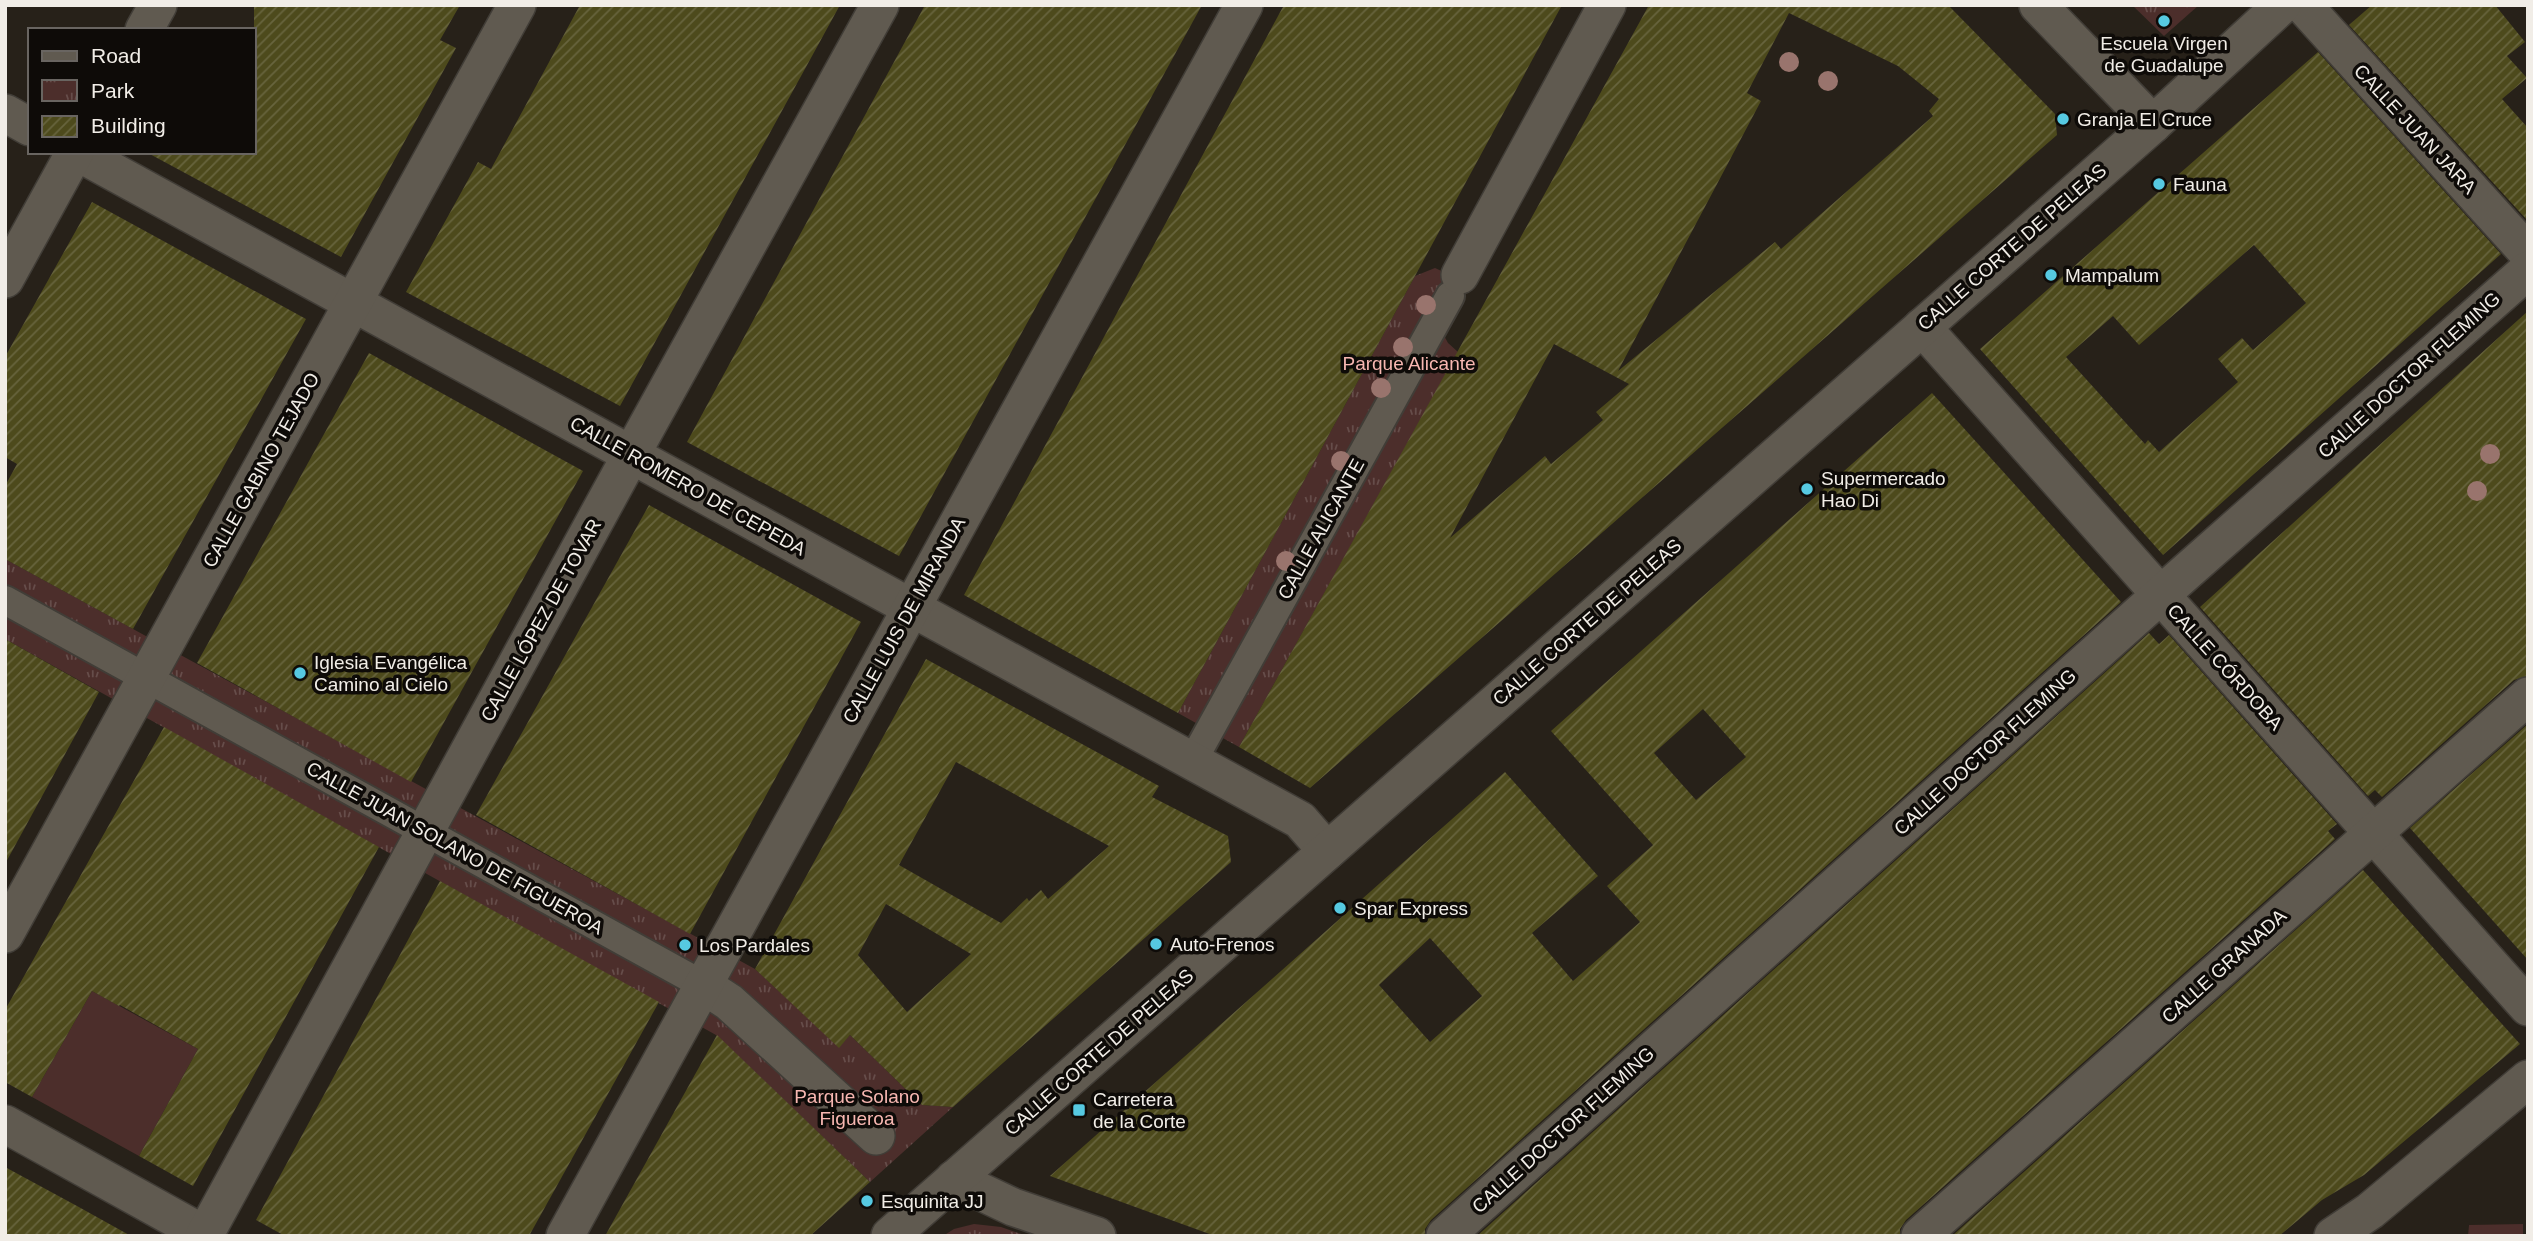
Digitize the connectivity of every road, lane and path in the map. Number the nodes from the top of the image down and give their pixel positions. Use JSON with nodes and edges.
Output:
{"nodes":[{"id":1,"x":158,"y":5,"type":"edge"},
{"id":2,"x":517,"y":5,"type":"edge"},
{"id":3,"x":880,"y":5,"type":"edge"},
{"id":4,"x":1244,"y":5,"type":"edge"},
{"id":5,"x":1607,"y":5,"type":"edge"},
{"id":6,"x":2038,"y":5,"type":"edge"},
{"id":7,"x":2282,"y":5,"type":"edge"},
{"id":8,"x":2303,"y":5,"type":"edge"},
{"id":9,"x":145,"y":28,"type":"edge"},
{"id":10,"x":5,"y":113,"type":"edge"},
{"id":11,"x":2152,"y":124,"type":"junction"},
{"id":12,"x":28,"y":126,"type":"edge"},
{"id":13,"x":75,"y":154,"type":"edge"},
{"id":14,"x":80,"y":154,"type":"edge"},
{"id":15,"x":2528,"y":253,"type":"edge"},
{"id":16,"x":2528,"y":270,"type":"edge"},
{"id":17,"x":5,"y":279,"type":"edge"},
{"id":18,"x":1455,"y":286,"type":"joint"},
{"id":19,"x":353,"y":303,"type":"junction"},
{"id":20,"x":1922,"y":327,"type":"junction"},
{"id":21,"x":631,"y":455,"type":"junction"},
{"id":22,"x":2161,"y":595,"type":"junction"},
{"id":23,"x":5,"y":600,"type":"edge"},
{"id":24,"x":911,"y":608,"type":"junction"},
{"id":25,"x":146,"y":678,"type":"junction"},
{"id":26,"x":2528,"y":696,"type":"edge"},
{"id":27,"x":1192,"y":762,"type":"junction"},
{"id":28,"x":426,"y":831,"type":"junction"},
{"id":29,"x":2373,"y":833,"type":"junction"},
{"id":30,"x":1327,"y":851,"type":"junction"},
{"id":31,"x":5,"y":934,"type":"edge"},
{"id":32,"x":703,"y":985,"type":"junction"},
{"id":33,"x":2528,"y":1007,"type":"edge"},
{"id":34,"x":2528,"y":1079,"type":"edge"},
{"id":35,"x":5,"y":1124,"type":"edge"},
{"id":36,"x":876,"y":1136,"type":"dead end"},
{"id":37,"x":954,"y":1179,"type":"junction"},
{"id":38,"x":205,"y":1235,"type":"edge"},
{"id":39,"x":565,"y":1236,"type":"edge"},
{"id":40,"x":890,"y":1236,"type":"edge"},
{"id":41,"x":1097,"y":1236,"type":"edge"},
{"id":42,"x":1445,"y":1236,"type":"edge"},
{"id":43,"x":1920,"y":1236,"type":"edge"},
{"id":44,"x":2333,"y":1236,"type":"edge"}],
"edges":[{"from":1,"to":9,"type":"street"},
{"from":2,"to":19,"type":"street","name":"CALLE GABINO TEJADO"},
{"from":3,"to":21,"type":"street","name":"CALLE LÓPEZ DE TOVAR"},
{"from":4,"to":24,"type":"street","name":"CALLE LUIS DE MIRANDA"},
{"from":5,"to":18,"type":"street","name":"CALLE ALICANTE"},
{"from":6,"to":11,"type":"street"},
{"from":7,"to":11,"type":"street","name":"CALLE CORTE DE PELEAS"},
{"from":8,"to":15,"type":"street","name":"CALLE JUAN JARA"},
{"from":10,"to":12,"type":"street"},
{"from":11,"to":20,"type":"street","name":"CALLE CORTE DE PELEAS"},
{"from":13,"to":17,"type":"street"},
{"from":14,"to":19,"type":"street","name":"CALLE ROMERO DE CEPEDA"},
{"from":16,"to":22,"type":"street","name":"CALLE DOCTOR FLEMING"},
{"from":18,"to":27,"type":"street","name":"CALLE ALICANTE"},
{"from":19,"to":21,"type":"street","name":"CALLE ROMERO DE CEPEDA"},
{"from":19,"to":25,"type":"street","name":"CALLE GABINO TEJADO"},
{"from":20,"to":22,"type":"street","name":"CALLE CÓRDOBA"},
{"from":20,"to":30,"type":"street","name":"CALLE CORTE DE PELEAS"},
{"from":21,"to":24,"type":"street","name":"CALLE ROMERO DE CEPEDA"},
{"from":21,"to":28,"type":"street","name":"CALLE LÓPEZ DE TOVAR"},
{"from":22,"to":29,"type":"street","name":"CALLE CÓRDOBA"},
{"from":22,"to":42,"type":"street","name":"CALLE DOCTOR FLEMING"},
{"from":23,"to":25,"type":"street","name":"CALLE JUAN SOLANO DE FIGUEROA"},
{"from":24,"to":27,"type":"street","name":"CALLE ROMERO DE CEPEDA"},
{"from":24,"to":32,"type":"street","name":"CALLE LUIS DE MIRANDA"},
{"from":25,"to":28,"type":"street","name":"CALLE JUAN SOLANO DE FIGUEROA"},
{"from":25,"to":31,"type":"street","name":"CALLE GABINO TEJADO"},
{"from":26,"to":29,"type":"street","name":"CALLE GRANADA"},
{"from":27,"to":30,"type":"street","name":"CALLE ROMERO DE CEPEDA"},
{"from":28,"to":32,"type":"street","name":"CALLE JUAN SOLANO DE FIGUEROA"},
{"from":28,"to":38,"type":"street","name":"CALLE LÓPEZ DE TOVAR"},
{"from":29,"to":33,"type":"street","name":"CALLE CÓRDOBA"},
{"from":29,"to":43,"type":"street","name":"CALLE GRANADA"},
{"from":30,"to":37,"type":"street","name":"CALLE CORTE DE PELEAS"},
{"from":32,"to":36,"type":"street","name":"CALLE JUAN SOLANO DE FIGUEROA"},
{"from":32,"to":39,"type":"street","name":"CALLE LUIS DE MIRANDA"},
{"from":34,"to":44,"type":"street"},
{"from":35,"to":38,"type":"street"},
{"from":37,"to":40,"type":"street","name":"CALLE CORTE DE PELEAS"},
{"from":37,"to":41,"type":"street"}]}
